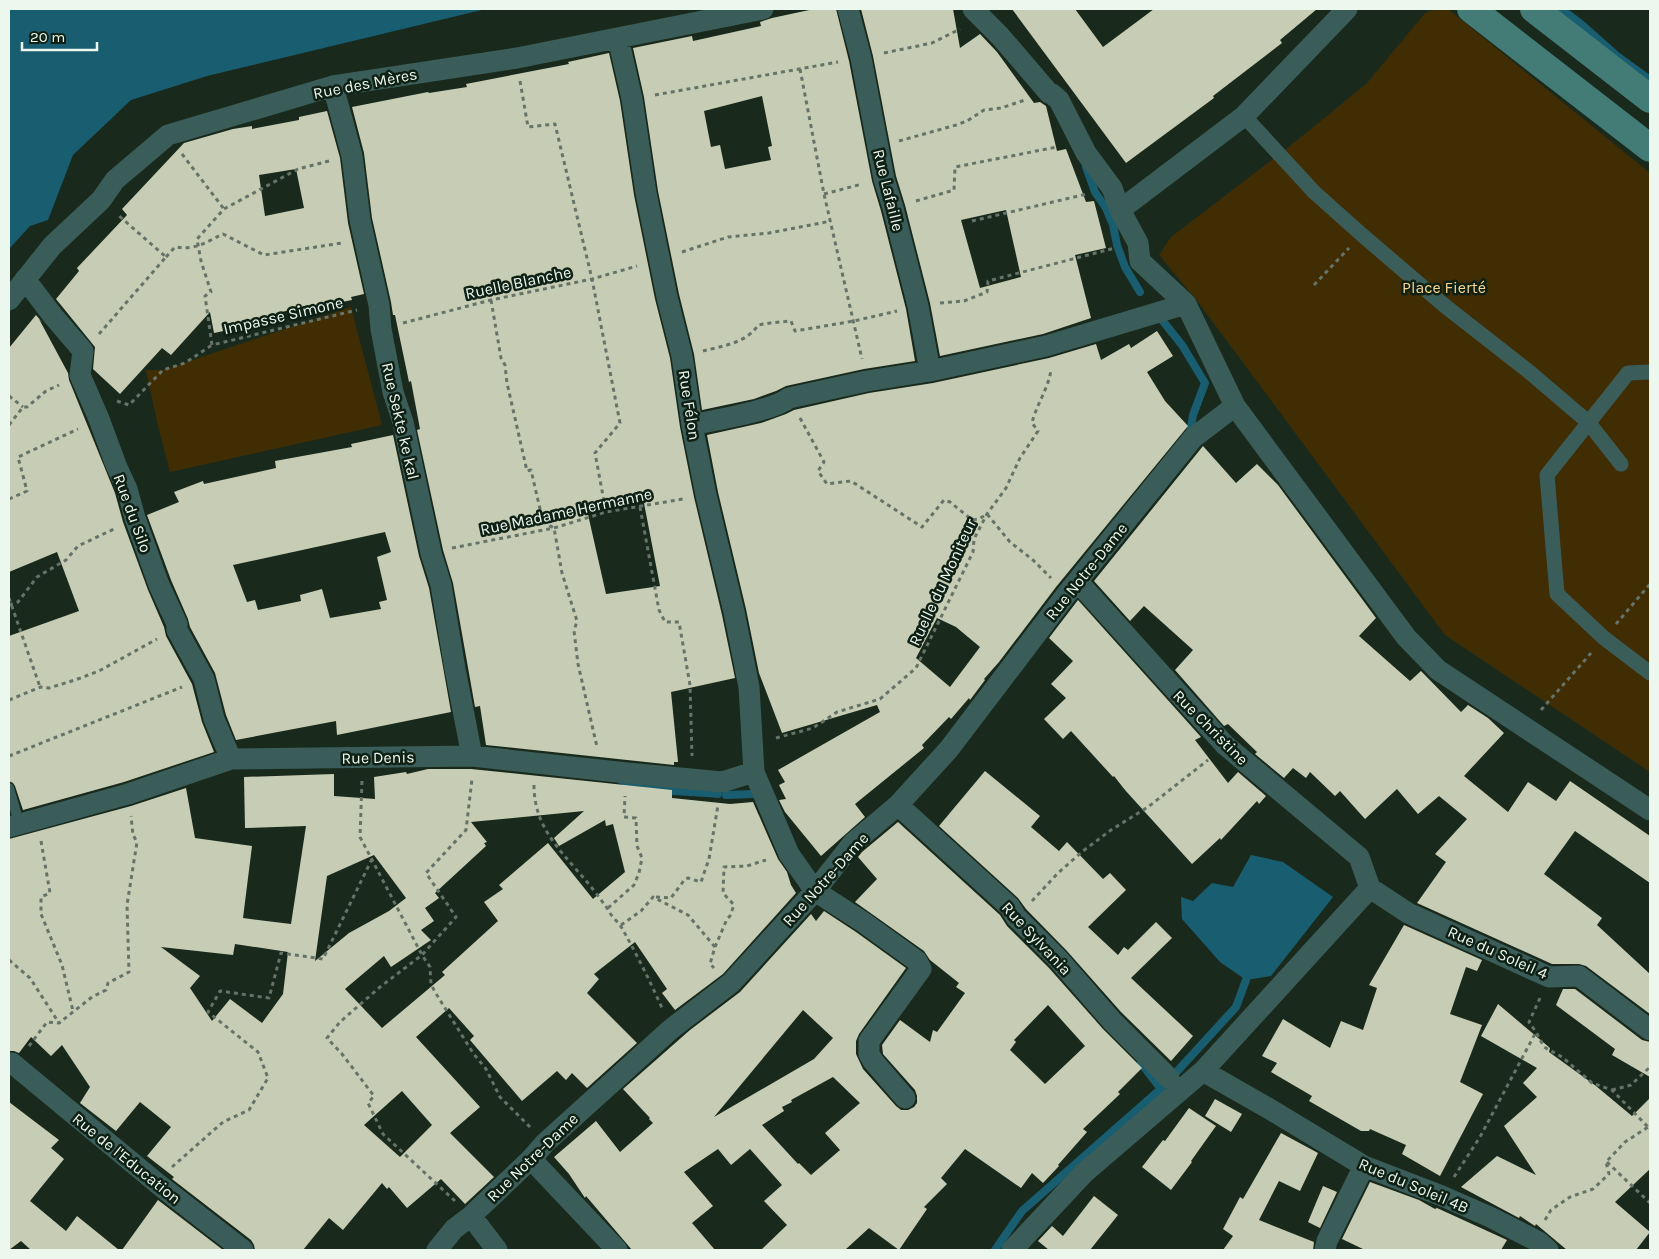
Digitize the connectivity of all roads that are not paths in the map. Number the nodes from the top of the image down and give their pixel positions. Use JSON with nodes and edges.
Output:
{"nodes":[{"id":1,"x":763,"y":9,"type":"edge"},
{"id":2,"x":848,"y":9,"type":"edge"},
{"id":3,"x":1347,"y":9,"type":"edge"},
{"id":4,"x":1471,"y":9,"type":"edge"},
{"id":5,"x":1534,"y":9,"type":"edge"},
{"id":6,"x":977,"y":13,"type":"edge"},
{"id":7,"x":618,"y":38,"type":"junction"},
{"id":8,"x":333,"y":86,"type":"junction"},
{"id":9,"x":1650,"y":99,"type":"edge"},
{"id":10,"x":1244,"y":116,"type":"junction"},
{"id":11,"x":1650,"y":148,"type":"edge"},
{"id":12,"x":1120,"y":210,"type":"junction"},
{"id":13,"x":25,"y":279,"type":"junction"},
{"id":14,"x":9,"y":300,"type":"edge"},
{"id":15,"x":1186,"y":304,"type":"junction"},
{"id":16,"x":930,"y":371,"type":"junction"},
{"id":17,"x":1650,"y":372,"type":"edge"},
{"id":18,"x":1235,"y":406,"type":"junction"},
{"id":19,"x":1588,"y":422,"type":"junction"},
{"id":20,"x":692,"y":425,"type":"junction"},
{"id":21,"x":1621,"y":464,"type":"dead end"},
{"id":22,"x":1072,"y":589,"type":"junction"},
{"id":23,"x":1650,"y":673,"type":"edge"},
{"id":24,"x":472,"y":756,"type":"junction"},
{"id":25,"x":231,"y":759,"type":"junction"},
{"id":26,"x":754,"y":772,"type":"junction"},
{"id":27,"x":9,"y":788,"type":"edge"},
{"id":28,"x":898,"y":805,"type":"junction"},
{"id":29,"x":1650,"y":810,"type":"edge"},
{"id":30,"x":22,"y":823,"type":"edge"},
{"id":31,"x":1370,"y":888,"type":"junction"},
{"id":32,"x":815,"y":891,"type":"junction"},
{"id":33,"x":1650,"y":1030,"type":"edge"},
{"id":34,"x":12,"y":1063,"type":"road end"},
{"id":35,"x":1203,"y":1071,"type":"junction"},
{"id":36,"x":1169,"y":1078,"type":"dead end"},
{"id":37,"x":905,"y":1098,"type":"dead end"},
{"id":38,"x":531,"y":1160,"type":"junction"},
{"id":39,"x":1364,"y":1166,"type":"junction"},
{"id":40,"x":471,"y":1216,"type":"junction"},
{"id":41,"x":1543,"y":1246,"type":"edge"},
{"id":42,"x":243,"y":1250,"type":"edge"},
{"id":43,"x":436,"y":1250,"type":"edge"},
{"id":44,"x":497,"y":1250,"type":"edge"},
{"id":45,"x":617,"y":1250,"type":"edge"},
{"id":46,"x":1012,"y":1250,"type":"edge"},
{"id":47,"x":1325,"y":1250,"type":"edge"}],
"edges":[{"from":1,"to":7,"type":"street","name":"Rue des Mères"},
{"from":2,"to":16,"type":"street","name":"Rue Lafaille"},
{"from":3,"to":10,"type":"street"},
{"from":4,"to":11,"type":"main road"},
{"from":5,"to":9,"type":"main road"},
{"from":6,"to":12,"type":"street"},
{"from":7,"to":8,"type":"street","name":"Rue des Mères"},
{"from":7,"to":20,"type":"street","name":"Rue Félon"},
{"from":8,"to":13,"type":"street","name":"Rue des Mères"},
{"from":8,"to":24,"type":"street","name":"Rue Sekte ke kal"},
{"from":10,"to":12,"type":"street"},
{"from":10,"to":19,"type":"street"},
{"from":12,"to":15,"type":"street"},
{"from":13,"to":14,"type":"street","name":"Rue des Mères"},
{"from":13,"to":25,"type":"street","name":"Rue du Silo"},
{"from":15,"to":16,"type":"street"},
{"from":15,"to":18,"type":"street"},
{"from":16,"to":20,"type":"street"},
{"from":17,"to":19,"type":"street"},
{"from":18,"to":22,"type":"street","name":"Rue Notre-Dame"},
{"from":18,"to":29,"type":"street"},
{"from":19,"to":21,"type":"street"},
{"from":19,"to":23,"type":"street"},
{"from":20,"to":26,"type":"street","name":"Rue Félon"},
{"from":22,"to":28,"type":"street","name":"Rue Notre-Dame"},
{"from":22,"to":31,"type":"street","name":"Rue Christine"},
{"from":24,"to":25,"type":"street","name":"Rue Denis"},
{"from":24,"to":26,"type":"street","name":"Rue Denis"},
{"from":25,"to":30,"type":"street","name":"Rue Denis"},
{"from":26,"to":32,"type":"street"},
{"from":27,"to":30,"type":"lane"},
{"from":28,"to":32,"type":"street","name":"Rue Notre-Dame"},
{"from":28,"to":36,"type":"street","name":"Rue Sylvania"},
{"from":31,"to":33,"type":"street","name":"Rue du Soleil 4"},
{"from":31,"to":35,"type":"street"},
{"from":32,"to":37,"type":"street"},
{"from":32,"to":38,"type":"street","name":"Rue Notre-Dame"},
{"from":34,"to":42,"type":"street","name":"Rue de l'Education"},
{"from":35,"to":39,"type":"street","name":"Rue du Soleil 4B"},
{"from":35,"to":46,"type":"street"},
{"from":38,"to":40,"type":"street","name":"Rue Notre-Dame"},
{"from":38,"to":45,"type":"street"},
{"from":39,"to":41,"type":"street","name":"Rue du Soleil 4B"},
{"from":39,"to":47,"type":"street"},
{"from":40,"to":43,"type":"street","name":"Rue Notre-Dame"},
{"from":40,"to":44,"type":"street"}]}
